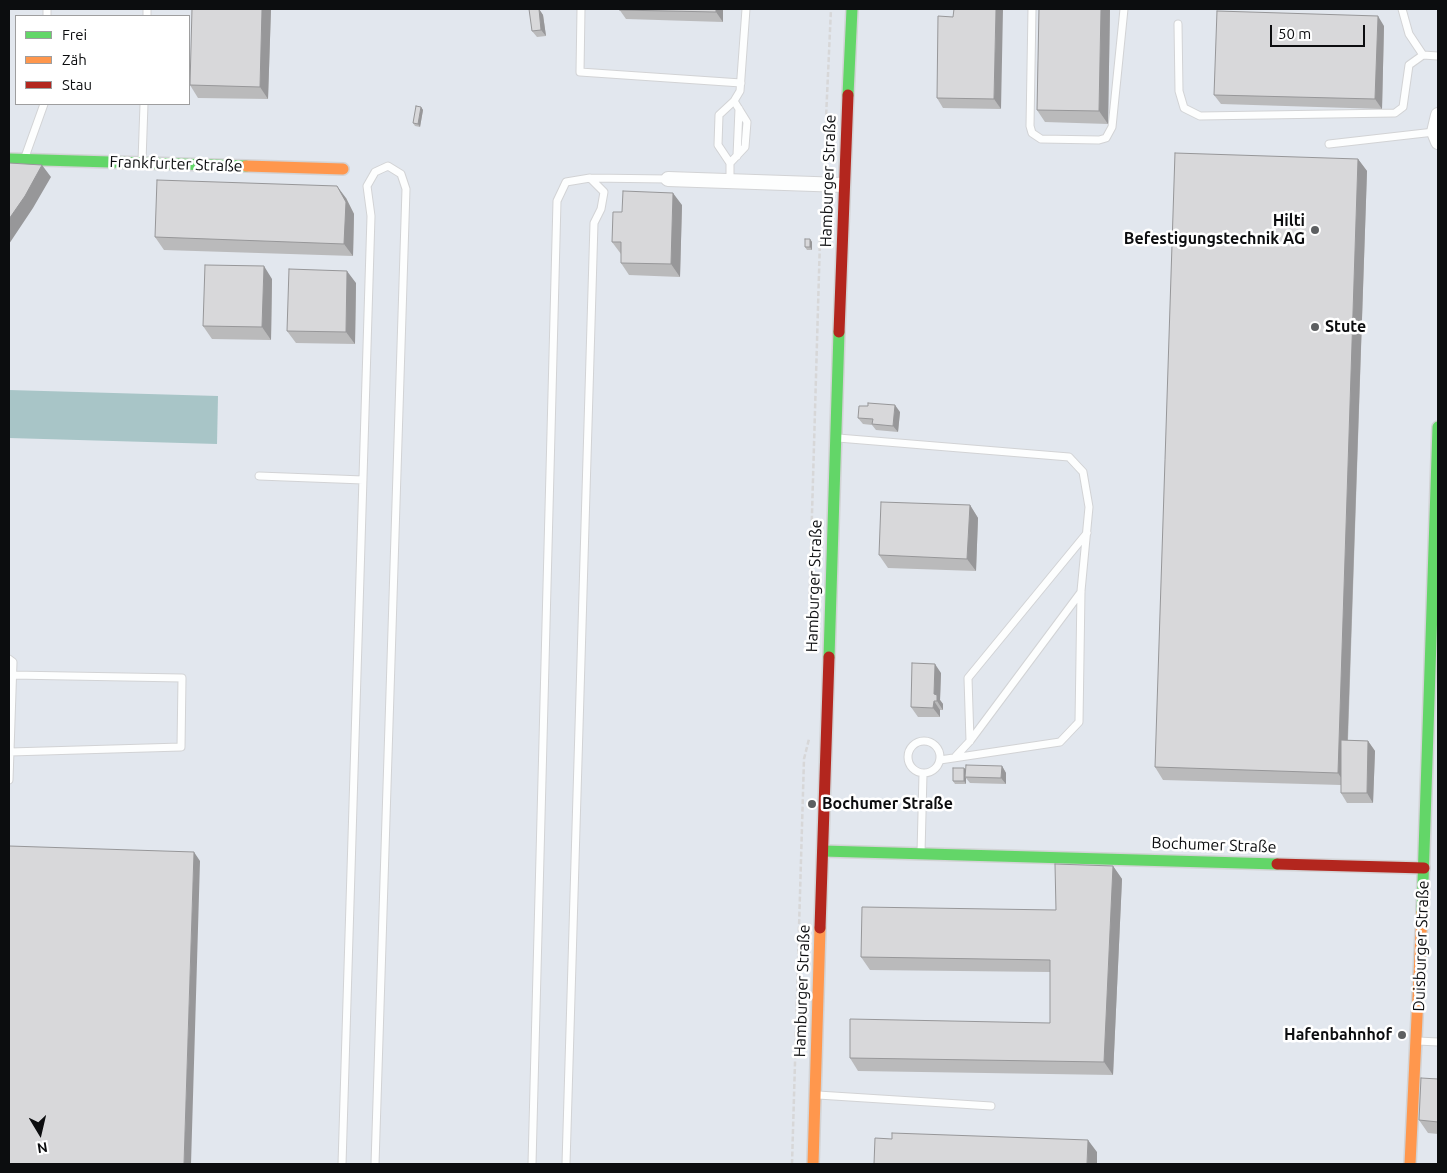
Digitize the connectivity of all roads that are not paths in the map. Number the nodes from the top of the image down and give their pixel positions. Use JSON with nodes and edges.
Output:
{"nodes":[{"id":1,"x":581,"y":9,"type":"edge"},
{"id":2,"x":746,"y":9,"type":"edge"},
{"id":3,"x":852,"y":9,"type":"edge"},
{"id":4,"x":1032,"y":9,"type":"edge"},
{"id":5,"x":1124,"y":9,"type":"edge"},
{"id":6,"x":1402,"y":9,"type":"edge"},
{"id":7,"x":1178,"y":24,"type":"dead end"},
{"id":8,"x":1423,"y":55,"type":"junction"},
{"id":9,"x":1438,"y":56,"type":"edge"},
{"id":10,"x":741,"y":83,"type":"junction"},
{"id":11,"x":734,"y":101,"type":"junction"},
{"id":12,"x":44,"y":105,"type":"edge"},
{"id":13,"x":144,"y":105,"type":"edge"},
{"id":14,"x":1438,"y":115,"type":"edge"},
{"id":15,"x":1436,"y":137,"type":"edge"},
{"id":16,"x":1329,"y":144,"type":"dead end"},
{"id":17,"x":9,"y":159,"type":"edge"},
{"id":18,"x":24,"y":159,"type":"junction"},
{"id":19,"x":730,"y":163,"type":"junction"},
{"id":20,"x":142,"y":164,"type":"junction"},
{"id":21,"x":343,"y":169,"type":"dead end"},
{"id":22,"x":590,"y":178,"type":"junction"},
{"id":23,"x":668,"y":179,"type":"joint"},
{"id":24,"x":730,"y":180,"type":"junction"},
{"id":25,"x":843,"y":185,"type":"junction"},
{"id":26,"x":1438,"y":427,"type":"edge"},
{"id":27,"x":835,"y":437,"type":"junction"},
{"id":28,"x":259,"y":476,"type":"dead end"},
{"id":29,"x":362,"y":480,"type":"junction"},
{"id":30,"x":1088,"y":532,"type":"junction"},
{"id":31,"x":1081,"y":592,"type":"junction"},
{"id":32,"x":9,"y":659,"type":"edge"},
{"id":33,"x":12,"y":675,"type":"junction"},
{"id":34,"x":970,"y":740,"type":"junction"},
{"id":35,"x":10,"y":752,"type":"edge"},
{"id":36,"x":956,"y":756,"type":"junction"},
{"id":37,"x":940,"y":760,"type":"junction"},
{"id":38,"x":923,"y":774,"type":"junction"},
{"id":39,"x":9,"y":780,"type":"edge"},
{"id":40,"x":822,"y":851,"type":"junction"},
{"id":41,"x":921,"y":853,"type":"junction"},
{"id":42,"x":1424,"y":868,"type":"junction"},
{"id":43,"x":1417,"y":1041,"type":"junction"},
{"id":44,"x":1438,"y":1042,"type":"edge"},
{"id":45,"x":815,"y":1094,"type":"junction"},
{"id":46,"x":991,"y":1106,"type":"dead end"},
{"id":47,"x":342,"y":1164,"type":"edge"},
{"id":48,"x":375,"y":1164,"type":"edge"},
{"id":49,"x":532,"y":1164,"type":"edge"},
{"id":50,"x":566,"y":1164,"type":"edge"},
{"id":51,"x":813,"y":1164,"type":"edge"},
{"id":52,"x":1410,"y":1164,"type":"edge"}],
"edges":[{"from":1,"to":10,"type":"lane"},
{"from":2,"to":10,"type":"lane"},
{"from":3,"to":25,"type":"street","name":"Hamburger Straße"},
{"from":4,"to":5,"type":"lane"},
{"from":6,"to":8,"type":"lane"},
{"from":7,"to":8,"type":"lane"},
{"from":8,"to":9,"type":"lane"},
{"from":10,"to":11,"type":"lane"},
{"from":11,"to":19,"type":"lane"},
{"from":11,"to":19,"type":"lane"},
{"from":12,"to":18,"type":"lane"},
{"from":13,"to":20,"type":"lane"},
{"from":14,"to":15,"type":"street"},
{"from":15,"to":16,"type":"lane"},
{"from":17,"to":18,"type":"street","name":"Frankfurter Straße"},
{"from":18,"to":20,"type":"street","name":"Frankfurter Straße"},
{"from":19,"to":24,"type":"lane"},
{"from":20,"to":21,"type":"street","name":"Frankfurter Straße"},
{"from":22,"to":23,"type":"lane"},
{"from":22,"to":49,"type":"lane"},
{"from":22,"to":50,"type":"lane"},
{"from":23,"to":24,"type":"street"},
{"from":24,"to":25,"type":"street"},
{"from":25,"to":27,"type":"street","name":"Hamburger Straße"},
{"from":26,"to":42,"type":"street","name":"Duisburger Straße"},
{"from":27,"to":30,"type":"lane"},
{"from":27,"to":40,"type":"street","name":"Hamburger Straße"},
{"from":28,"to":29,"type":"lane"},
{"from":29,"to":47,"type":"lane"},
{"from":29,"to":48,"type":"lane"},
{"from":30,"to":31,"type":"lane"},
{"from":30,"to":34,"type":"lane"},
{"from":31,"to":34,"type":"lane"},
{"from":31,"to":36,"type":"lane"},
{"from":32,"to":33,"type":"lane"},
{"from":33,"to":35,"type":"lane"},
{"from":33,"to":35,"type":"lane"},
{"from":34,"to":36,"type":"lane"},
{"from":35,"to":39,"type":"lane"},
{"from":36,"to":37,"type":"lane"},
{"from":37,"to":38,"type":"lane"},
{"from":37,"to":38,"type":"lane"},
{"from":38,"to":41,"type":"lane"},
{"from":40,"to":41,"type":"street","name":"Bochumer Straße"},
{"from":40,"to":45,"type":"street","name":"Hamburger Straße"},
{"from":41,"to":42,"type":"street","name":"Bochumer Straße"},
{"from":42,"to":43,"type":"street","name":"Duisburger Straße"},
{"from":43,"to":44,"type":"lane"},
{"from":43,"to":52,"type":"street","name":"Duisburger Straße"},
{"from":45,"to":46,"type":"lane"},
{"from":45,"to":51,"type":"street","name":"Hamburger Straße"}]}
